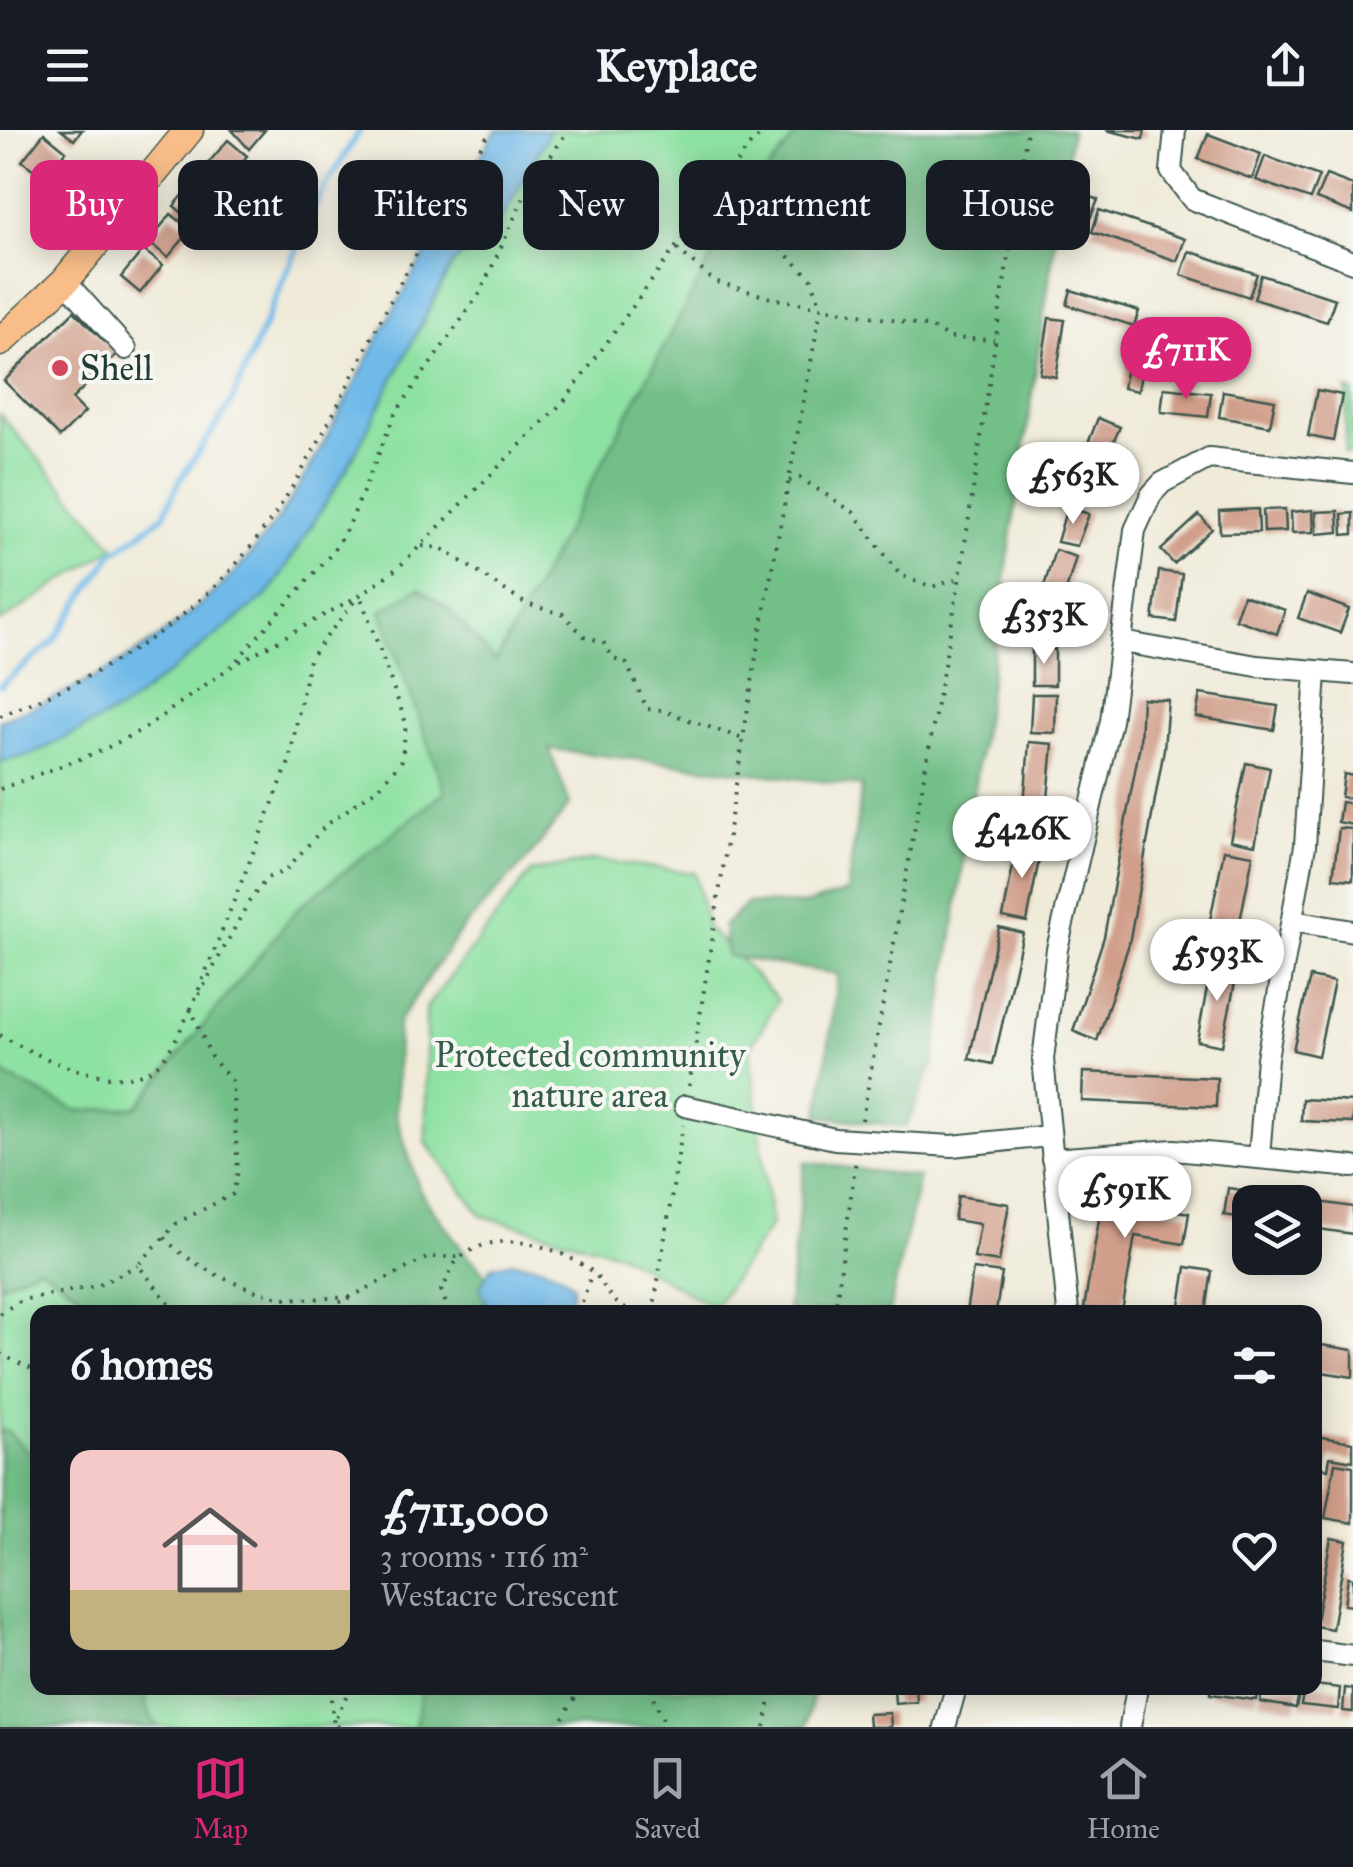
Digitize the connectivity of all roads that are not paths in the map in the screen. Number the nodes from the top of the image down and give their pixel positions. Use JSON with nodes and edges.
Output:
{"nodes":[{"id":1,"x":189,"y":130,"type":"edge"},
{"id":2,"x":1175,"y":130,"type":"edge"},
{"id":3,"x":1353,"y":262,"type":"edge"},
{"id":4,"x":65,"y":281,"type":"junction"},
{"id":5,"x":0,"y":342,"type":"edge"},
{"id":6,"x":126,"y":348,"type":"dead end"},
{"id":7,"x":1353,"y":473,"type":"edge"},
{"id":8,"x":1122,"y":642,"type":"junction"},
{"id":9,"x":1316,"y":672,"type":"junction"},
{"id":10,"x":1353,"y":674,"type":"edge"},
{"id":11,"x":1293,"y":920,"type":"junction"},
{"id":12,"x":1353,"y":931,"type":"edge"},
{"id":13,"x":686,"y":1106,"type":"road end"},
{"id":14,"x":1050,"y":1136,"type":"junction"},
{"id":15,"x":1259,"y":1157,"type":"junction"},
{"id":16,"x":1052,"y":1158,"type":"junction"},
{"id":17,"x":1353,"y":1168,"type":"edge"},
{"id":18,"x":1067,"y":1305,"type":"edge"},
{"id":19,"x":1322,"y":1653,"type":"edge"},
{"id":20,"x":1353,"y":1656,"type":"edge"},
{"id":21,"x":954,"y":1695,"type":"edge"},
{"id":22,"x":1136,"y":1695,"type":"edge"},
{"id":23,"x":945,"y":1727,"type":"edge"},
{"id":24,"x":1130,"y":1727,"type":"edge"}],
"edges":[{"from":1,"to":4,"type":"highway"},
{"from":2,"to":3,"type":"street"},
{"from":4,"to":5,"type":"highway"},
{"from":4,"to":6,"type":"street"},
{"from":7,"to":8,"type":"street"},
{"from":8,"to":9,"type":"street"},
{"from":8,"to":14,"type":"street"},
{"from":9,"to":10,"type":"street"},
{"from":9,"to":11,"type":"street"},
{"from":11,"to":12,"type":"street"},
{"from":11,"to":15,"type":"street"},
{"from":13,"to":14,"type":"street"},
{"from":14,"to":16,"type":"street"},
{"from":15,"to":16,"type":"street"},
{"from":15,"to":17,"type":"street"},
{"from":16,"to":18,"type":"street"},
{"from":19,"to":20,"type":"street"},
{"from":21,"to":23,"type":"street"},
{"from":22,"to":24,"type":"street"}]}
